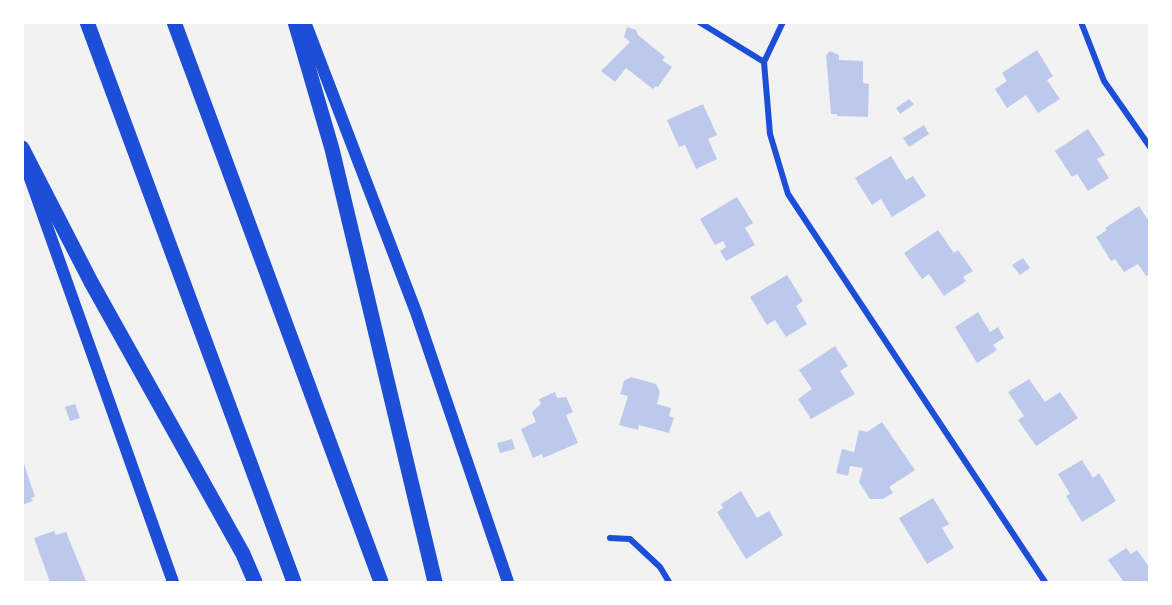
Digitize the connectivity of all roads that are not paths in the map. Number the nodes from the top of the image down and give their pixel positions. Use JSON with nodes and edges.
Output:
{"nodes":[{"id":1,"x":174,"y":22,"type":"edge"},
{"id":2,"x":295,"y":22,"type":"edge"},
{"id":3,"x":305,"y":22,"type":"edge"},
{"id":4,"x":699,"y":22,"type":"edge"},
{"id":5,"x":783,"y":22,"type":"edge"},
{"id":6,"x":1081,"y":22,"type":"edge"},
{"id":7,"x":88,"y":24,"type":"edge"},
{"id":8,"x":764,"y":62,"type":"junction"},
{"id":9,"x":1149,"y":147,"type":"edge"},
{"id":10,"x":22,"y":148,"type":"edge"},
{"id":11,"x":22,"y":158,"type":"edge"},
{"id":12,"x":610,"y":538,"type":"dead end"},
{"id":13,"x":173,"y":582,"type":"edge"},
{"id":14,"x":255,"y":582,"type":"edge"},
{"id":15,"x":294,"y":582,"type":"edge"},
{"id":16,"x":381,"y":582,"type":"edge"},
{"id":17,"x":435,"y":582,"type":"edge"},
{"id":18,"x":508,"y":582,"type":"edge"},
{"id":19,"x":669,"y":582,"type":"edge"},
{"id":20,"x":1045,"y":582,"type":"edge"}],
"edges":[{"from":1,"to":16,"type":"highway"},
{"from":2,"to":17,"type":"highway"},
{"from":3,"to":18,"type":"main road"},
{"from":4,"to":8,"type":"street"},
{"from":5,"to":8,"type":"street"},
{"from":6,"to":9,"type":"street"},
{"from":7,"to":15,"type":"highway"},
{"from":8,"to":20,"type":"street"},
{"from":10,"to":14,"type":"highway"},
{"from":11,"to":13,"type":"main road"},
{"from":12,"to":19,"type":"street"}]}
